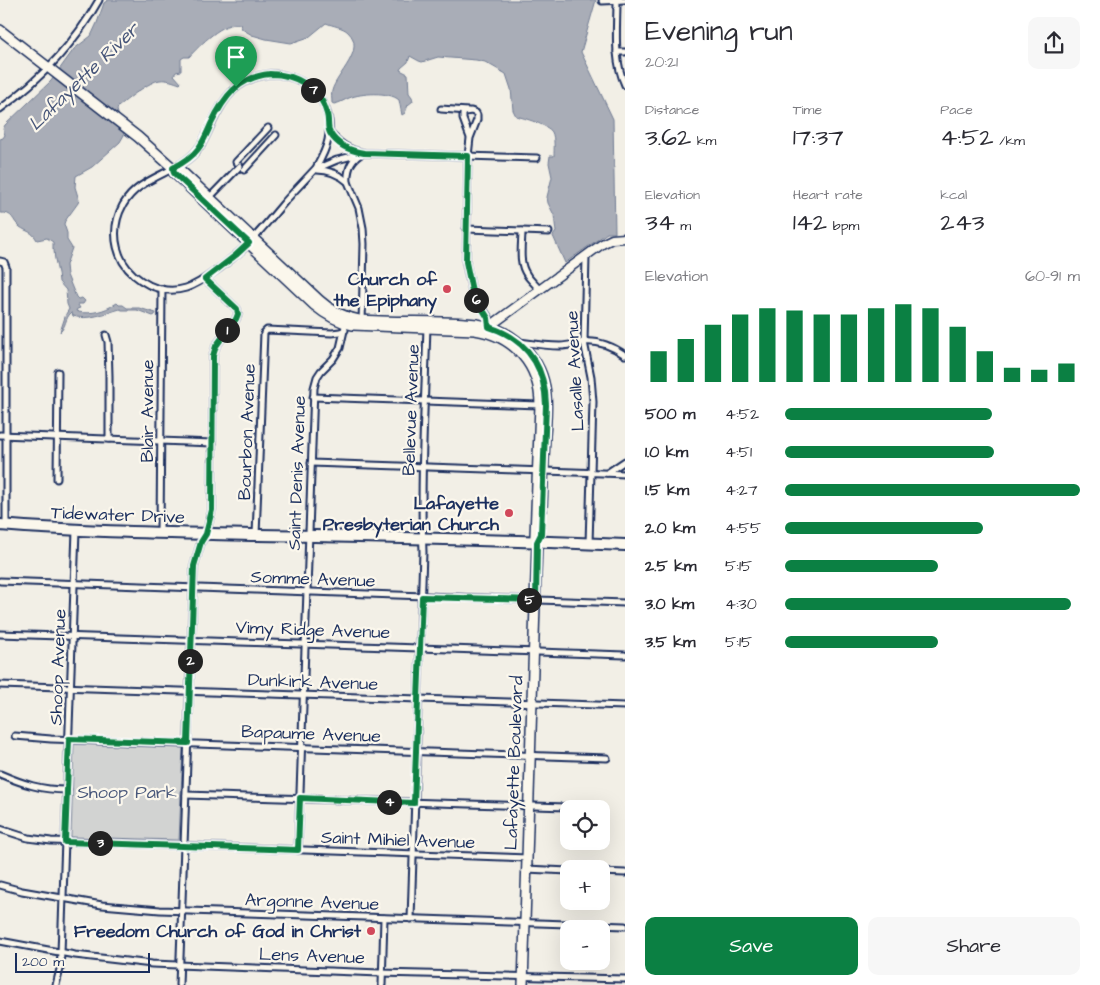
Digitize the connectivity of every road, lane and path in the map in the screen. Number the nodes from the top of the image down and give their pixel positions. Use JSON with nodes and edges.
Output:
{"nodes":[{"id":1,"x":99,"y":0,"type":"edge"},
{"id":2,"x":617,"y":0,"type":"edge"},
{"id":3,"x":625,"y":0,"type":"edge"},
{"id":4,"x":602,"y":1,"type":"edge"},
{"id":5,"x":0,"y":30,"type":"edge"},
{"id":6,"x":617,"y":52,"type":"junction"},
{"id":7,"x":625,"y":52,"type":"edge"},
{"id":8,"x":51,"y":70,"type":"junction"},
{"id":9,"x":625,"y":85,"type":"edge"},
{"id":10,"x":0,"y":109,"type":"edge"},
{"id":11,"x":441,"y":109,"type":"dead end"},
{"id":12,"x":468,"y":111,"type":"junction"},
{"id":13,"x":268,"y":128,"type":"dead end"},
{"id":14,"x":329,"y":132,"type":"junction"},
{"id":15,"x":276,"y":135,"type":"dead end"},
{"id":16,"x":470,"y":138,"type":"junction"},
{"id":17,"x":364,"y":153,"type":"junction"},
{"id":18,"x":468,"y":156,"type":"junction"},
{"id":19,"x":537,"y":158,"type":"dead end"},
{"id":20,"x":240,"y":166,"type":"junction"},
{"id":21,"x":173,"y":168,"type":"junction"},
{"id":22,"x":313,"y":171,"type":"junction"},
{"id":23,"x":348,"y":182,"type":"junction"},
{"id":24,"x":208,"y":200,"type":"junction"},
{"id":25,"x":466,"y":229,"type":"junction"},
{"id":26,"x":522,"y":231,"type":"junction"},
{"id":27,"x":549,"y":232,"type":"dead end"},
{"id":28,"x":625,"y":238,"type":"edge"},
{"id":29,"x":251,"y":241,"type":"junction"},
{"id":30,"x":586,"y":256,"type":"junction"},
{"id":31,"x":1,"y":261,"type":"edge"},
{"id":32,"x":205,"y":279,"type":"junction"},
{"id":33,"x":162,"y":289,"type":"junction"},
{"id":34,"x":540,"y":290,"type":"junction"},
{"id":35,"x":362,"y":323,"type":"junction"},
{"id":36,"x":346,"y":324,"type":"junction"},
{"id":37,"x":428,"y":326,"type":"junction"},
{"id":38,"x":486,"y":329,"type":"junction"},
{"id":39,"x":106,"y":335,"type":"dead end"},
{"id":40,"x":584,"y":342,"type":"junction"},
{"id":41,"x":516,"y":344,"type":"junction"},
{"id":42,"x":625,"y":355,"type":"edge"},
{"id":43,"x":58,"y":372,"type":"dead end"},
{"id":44,"x":313,"y":397,"type":"junction"},
{"id":45,"x":425,"y":401,"type":"junction"},
{"id":46,"x":543,"y":405,"type":"junction"},
{"id":47,"x":3,"y":436,"type":"edge"},
{"id":48,"x":58,"y":437,"type":"junction"},
{"id":49,"x":109,"y":439,"type":"junction"},
{"id":50,"x":161,"y":441,"type":"junction"},
{"id":51,"x":213,"y":443,"type":"junction"},
{"id":52,"x":625,"y":461,"type":"edge"},
{"id":53,"x":311,"y":463,"type":"junction"},
{"id":54,"x":423,"y":468,"type":"junction"},
{"id":55,"x":541,"y":471,"type":"junction"},
{"id":56,"x":591,"y":472,"type":"junction"},
{"id":57,"x":607,"y":473,"type":"junction"},
{"id":58,"x":625,"y":474,"type":"edge"},
{"id":59,"x":57,"y":479,"type":"dead end"},
{"id":60,"x":3,"y":526,"type":"edge"},
{"id":61,"x":76,"y":529,"type":"junction"},
{"id":62,"x":160,"y":533,"type":"junction"},
{"id":63,"x":206,"y":534,"type":"junction"},
{"id":64,"x":256,"y":535,"type":"junction"},
{"id":65,"x":309,"y":536,"type":"junction"},
{"id":66,"x":422,"y":538,"type":"junction"},
{"id":67,"x":537,"y":542,"type":"junction"},
{"id":68,"x":589,"y":544,"type":"junction"},
{"id":69,"x":625,"y":545,"type":"edge"},
{"id":70,"x":0,"y":582,"type":"edge"},
{"id":71,"x":74,"y":584,"type":"junction"},
{"id":72,"x":194,"y":588,"type":"junction"},
{"id":73,"x":307,"y":592,"type":"junction"},
{"id":74,"x":422,"y":597,"type":"junction"},
{"id":75,"x":536,"y":600,"type":"junction"},
{"id":76,"x":625,"y":603,"type":"edge"},
{"id":77,"x":0,"y":634,"type":"edge"},
{"id":78,"x":73,"y":636,"type":"junction"},
{"id":79,"x":191,"y":640,"type":"junction"},
{"id":80,"x":305,"y":644,"type":"junction"},
{"id":81,"x":420,"y":648,"type":"junction"},
{"id":82,"x":534,"y":652,"type":"junction"},
{"id":83,"x":625,"y":655,"type":"edge"},
{"id":84,"x":0,"y":685,"type":"edge"},
{"id":85,"x":71,"y":687,"type":"junction"},
{"id":86,"x":190,"y":692,"type":"junction"},
{"id":87,"x":304,"y":696,"type":"junction"},
{"id":88,"x":418,"y":700,"type":"junction"},
{"id":89,"x":533,"y":703,"type":"junction"},
{"id":90,"x":625,"y":706,"type":"edge"},
{"id":91,"x":15,"y":736,"type":"dead end"},
{"id":92,"x":69,"y":739,"type":"junction"},
{"id":93,"x":188,"y":743,"type":"junction"},
{"id":94,"x":302,"y":747,"type":"junction"},
{"id":95,"x":416,"y":751,"type":"junction"},
{"id":96,"x":531,"y":755,"type":"junction"},
{"id":97,"x":607,"y":758,"type":"dead end"},
{"id":98,"x":0,"y":774,"type":"edge"},
{"id":99,"x":67,"y":790,"type":"junction"},
{"id":100,"x":186,"y":795,"type":"junction"},
{"id":101,"x":300,"y":798,"type":"junction"},
{"id":102,"x":414,"y":803,"type":"junction"},
{"id":103,"x":529,"y":806,"type":"junction"},
{"id":104,"x":560,"y":807,"type":"edge"},
{"id":105,"x":0,"y":829,"type":"edge"},
{"id":106,"x":65,"y":842,"type":"junction"},
{"id":107,"x":184,"y":846,"type":"junction"},
{"id":108,"x":298,"y":850,"type":"junction"},
{"id":109,"x":412,"y":854,"type":"junction"},
{"id":110,"x":527,"y":858,"type":"junction"},
{"id":111,"x":526,"y":869,"type":"junction"},
{"id":112,"x":560,"y":871,"type":"edge"},
{"id":113,"x":610,"y":872,"type":"edge"},
{"id":114,"x":625,"y":873,"type":"edge"},
{"id":115,"x":0,"y":885,"type":"edge"},
{"id":116,"x":63,"y":898,"type":"junction"},
{"id":117,"x":181,"y":911,"type":"junction"},
{"id":118,"x":384,"y":918,"type":"junction"},
{"id":119,"x":411,"y":919,"type":"junction"},
{"id":120,"x":524,"y":922,"type":"junction"},
{"id":121,"x":625,"y":926,"type":"edge"},
{"id":122,"x":0,"y":941,"type":"edge"},
{"id":123,"x":61,"y":953,"type":"junction"},
{"id":124,"x":180,"y":965,"type":"junction"},
{"id":125,"x":382,"y":973,"type":"junction"},
{"id":126,"x":625,"y":980,"type":"edge"},
{"id":127,"x":523,"y":981,"type":"edge"},
{"id":128,"x":56,"y":985,"type":"edge"},
{"id":129,"x":179,"y":985,"type":"edge"},
{"id":130,"x":382,"y":985,"type":"edge"}],
"edges":[{"from":1,"to":8,"type":"street"},
{"from":2,"to":3,"type":"street"},
{"from":2,"to":4,"type":"street"},
{"from":2,"to":6,"type":"street"},
{"from":5,"to":8,"type":"main road","name":"Lafayette Boulevard"},
{"from":6,"to":7,"type":"street"},
{"from":6,"to":9,"type":"street"},
{"from":8,"to":10,"type":"street"},
{"from":8,"to":21,"type":"main road","name":"Lafayette Boulevard"},
{"from":11,"to":12,"type":"street"},
{"from":12,"to":16,"type":"street"},
{"from":12,"to":16,"type":"street"},
{"from":13,"to":20,"type":"street"},
{"from":14,"to":17,"type":"street"},
{"from":14,"to":21,"type":"street"},
{"from":14,"to":22,"type":"street"},
{"from":15,"to":20,"type":"street"},
{"from":16,"to":18,"type":"street"},
{"from":17,"to":18,"type":"street"},
{"from":17,"to":22,"type":"street"},
{"from":17,"to":23,"type":"street"},
{"from":18,"to":19,"type":"street"},
{"from":18,"to":25,"type":"street"},
{"from":20,"to":24,"type":"street"},
{"from":21,"to":24,"type":"main road","name":"Lafayette Boulevard"},
{"from":21,"to":33,"type":"street"},
{"from":22,"to":23,"type":"street"},
{"from":22,"to":29,"type":"street"},
{"from":23,"to":35,"type":"street"},
{"from":24,"to":29,"type":"main road","name":"Lafayette Boulevard"},
{"from":25,"to":26,"type":"street"},
{"from":25,"to":38,"type":"street"},
{"from":26,"to":27,"type":"street"},
{"from":26,"to":34,"type":"street"},
{"from":28,"to":30,"type":"street"},
{"from":29,"to":32,"type":"street"},
{"from":29,"to":36,"type":"main road","name":"Lafayette Boulevard"},
{"from":30,"to":34,"type":"street"},
{"from":30,"to":40,"type":"street","name":"Lasalle Avenue"},
{"from":31,"to":47,"type":"street"},
{"from":32,"to":33,"type":"street"},
{"from":32,"to":51,"type":"street"},
{"from":33,"to":50,"type":"street","name":"Blair Avenue"},
{"from":34,"to":38,"type":"street"},
{"from":35,"to":36,"type":"main road","name":"Lafayette Boulevard"},
{"from":35,"to":37,"type":"main road","name":"Lafayette Boulevard"},
{"from":36,"to":44,"type":"street","name":"Saint Denis Avenue"},
{"from":36,"to":64,"type":"street","name":"Bourbon Avenue"},
{"from":37,"to":38,"type":"main road","name":"Lafayette Boulevard"},
{"from":37,"to":45,"type":"street","name":"Bellevue Avenue"},
{"from":38,"to":41,"type":"main road","name":"Lafayette Boulevard"},
{"from":39,"to":49,"type":"street"},
{"from":40,"to":41,"type":"street"},
{"from":40,"to":42,"type":"street"},
{"from":40,"to":56,"type":"street","name":"Lasalle Avenue"},
{"from":41,"to":46,"type":"main road","name":"Lafayette Boulevard"},
{"from":43,"to":48,"type":"street"},
{"from":44,"to":45,"type":"street"},
{"from":44,"to":53,"type":"street","name":"Saint Denis Avenue"},
{"from":45,"to":46,"type":"street"},
{"from":45,"to":54,"type":"street","name":"Bellevue Avenue"},
{"from":46,"to":55,"type":"main road","name":"Lafayette Boulevard"},
{"from":47,"to":48,"type":"street"},
{"from":47,"to":60,"type":"street"},
{"from":48,"to":49,"type":"street"},
{"from":48,"to":59,"type":"street"},
{"from":49,"to":50,"type":"street"},
{"from":50,"to":51,"type":"street"},
{"from":50,"to":62,"type":"street","name":"Blair Avenue"},
{"from":51,"to":63,"type":"street"},
{"from":52,"to":57,"type":"street"},
{"from":53,"to":54,"type":"street"},
{"from":53,"to":65,"type":"street","name":"Saint Denis Avenue"},
{"from":54,"to":55,"type":"street"},
{"from":54,"to":66,"type":"street","name":"Bellevue Avenue"},
{"from":55,"to":56,"type":"street"},
{"from":55,"to":67,"type":"main road","name":"Lafayette Boulevard"},
{"from":56,"to":57,"type":"street"},
{"from":56,"to":68,"type":"street","name":"Lasalle Avenue"},
{"from":57,"to":58,"type":"street"},
{"from":60,"to":61,"type":"highway","name":"Tidewater Drive"},
{"from":61,"to":62,"type":"highway","name":"Tidewater Drive"},
{"from":61,"to":71,"type":"street","name":"Shoop Avenue"},
{"from":62,"to":63,"type":"highway","name":"Tidewater Drive"},
{"from":63,"to":64,"type":"highway","name":"Tidewater Drive"},
{"from":63,"to":72,"type":"street"},
{"from":64,"to":65,"type":"highway","name":"Tidewater Drive"},
{"from":65,"to":66,"type":"highway","name":"Tidewater Drive"},
{"from":65,"to":73,"type":"street","name":"Saint Denis Avenue"},
{"from":66,"to":67,"type":"highway","name":"Tidewater Drive"},
{"from":66,"to":74,"type":"street","name":"Bellevue Avenue"},
{"from":67,"to":68,"type":"highway","name":"Tidewater Drive"},
{"from":67,"to":75,"type":"main road","name":"Lafayette Boulevard"},
{"from":68,"to":69,"type":"highway","name":"Tidewater Drive"},
{"from":70,"to":71,"type":"street","name":"Somme Avenue"},
{"from":71,"to":72,"type":"street","name":"Somme Avenue"},
{"from":71,"to":78,"type":"street","name":"Shoop Avenue"},
{"from":72,"to":73,"type":"street","name":"Somme Avenue"},
{"from":72,"to":79,"type":"street"},
{"from":73,"to":74,"type":"street","name":"Somme Avenue"},
{"from":73,"to":80,"type":"street","name":"Saint Denis Avenue"},
{"from":74,"to":75,"type":"street","name":"Somme Avenue"},
{"from":74,"to":81,"type":"street","name":"Bellevue Avenue"},
{"from":75,"to":76,"type":"street","name":"Somme Avenue"},
{"from":75,"to":82,"type":"main road","name":"Lafayette Boulevard"},
{"from":77,"to":78,"type":"street","name":"Vimy Ridge Avenue"},
{"from":78,"to":79,"type":"street","name":"Vimy Ridge Avenue"},
{"from":78,"to":85,"type":"street","name":"Shoop Avenue"},
{"from":79,"to":80,"type":"street","name":"Vimy Ridge Avenue"},
{"from":79,"to":86,"type":"street"},
{"from":80,"to":81,"type":"street","name":"Vimy Ridge Avenue"},
{"from":80,"to":87,"type":"street","name":"Saint Denis Avenue"},
{"from":81,"to":82,"type":"street","name":"Vimy Ridge Avenue"},
{"from":81,"to":88,"type":"street","name":"Bellevue Avenue"},
{"from":82,"to":83,"type":"street","name":"Vimy Ridge Avenue"},
{"from":82,"to":89,"type":"main road","name":"Lafayette Boulevard"},
{"from":84,"to":85,"type":"street","name":"Dunkirk Avenue"},
{"from":85,"to":86,"type":"street","name":"Dunkirk Avenue"},
{"from":85,"to":92,"type":"street","name":"Shoop Avenue"},
{"from":86,"to":87,"type":"street","name":"Dunkirk Avenue"},
{"from":86,"to":93,"type":"street"},
{"from":87,"to":88,"type":"street","name":"Dunkirk Avenue"},
{"from":87,"to":94,"type":"street","name":"Saint Denis Avenue"},
{"from":88,"to":89,"type":"street","name":"Dunkirk Avenue"},
{"from":88,"to":95,"type":"street","name":"Bellevue Avenue"},
{"from":89,"to":90,"type":"street","name":"Dunkirk Avenue"},
{"from":89,"to":96,"type":"main road","name":"Lafayette Boulevard"},
{"from":91,"to":92,"type":"street","name":"Bapaume Avenue"},
{"from":92,"to":93,"type":"street","name":"Bapaume Avenue"},
{"from":92,"to":99,"type":"street","name":"Shoop Avenue"},
{"from":93,"to":94,"type":"street","name":"Bapaume Avenue"},
{"from":93,"to":100,"type":"street"},
{"from":94,"to":95,"type":"street","name":"Bapaume Avenue"},
{"from":94,"to":101,"type":"street","name":"Saint Denis Avenue"},
{"from":95,"to":96,"type":"street","name":"Bapaume Avenue"},
{"from":95,"to":102,"type":"street","name":"Bellevue Avenue"},
{"from":96,"to":97,"type":"street","name":"Bapaume Avenue"},
{"from":96,"to":103,"type":"main road","name":"Lafayette Boulevard"},
{"from":98,"to":99,"type":"street"},
{"from":99,"to":106,"type":"street","name":"Shoop Avenue"},
{"from":100,"to":101,"type":"street"},
{"from":100,"to":107,"type":"street"},
{"from":101,"to":102,"type":"street"},
{"from":101,"to":108,"type":"street","name":"Saint Denis Avenue"},
{"from":102,"to":103,"type":"street"},
{"from":102,"to":109,"type":"street","name":"Bellevue Avenue"},
{"from":103,"to":104,"type":"street"},
{"from":103,"to":110,"type":"main road","name":"Lafayette Boulevard"},
{"from":105,"to":106,"type":"street","name":"Saint Mihiel Avenue"},
{"from":106,"to":107,"type":"street","name":"Saint Mihiel Avenue"},
{"from":106,"to":116,"type":"street","name":"Shoop Avenue"},
{"from":107,"to":108,"type":"street","name":"Saint Mihiel Avenue"},
{"from":107,"to":117,"type":"street"},
{"from":108,"to":109,"type":"street","name":"Saint Mihiel Avenue"},
{"from":109,"to":110,"type":"street","name":"Saint Mihiel Avenue"},
{"from":109,"to":119,"type":"street","name":"Bellevue Avenue"},
{"from":110,"to":111,"type":"main road","name":"Lafayette Boulevard"},
{"from":111,"to":112,"type":"street"},
{"from":111,"to":120,"type":"main road","name":"Lafayette Boulevard"},
{"from":113,"to":114,"type":"street"},
{"from":115,"to":116,"type":"street","name":"Argonne Avenue"},
{"from":116,"to":117,"type":"street","name":"Argonne Avenue"},
{"from":116,"to":123,"type":"street","name":"Shoop Avenue"},
{"from":117,"to":118,"type":"street","name":"Argonne Avenue"},
{"from":117,"to":124,"type":"street"},
{"from":118,"to":119,"type":"street","name":"Argonne Avenue"},
{"from":118,"to":125,"type":"street"},
{"from":119,"to":120,"type":"street","name":"Argonne Avenue"},
{"from":120,"to":121,"type":"street","name":"Argonne Avenue"},
{"from":120,"to":127,"type":"main road","name":"Lafayette Boulevard"},
{"from":122,"to":123,"type":"street","name":"Lens Avenue"},
{"from":123,"to":124,"type":"street","name":"Lens Avenue"},
{"from":123,"to":128,"type":"street","name":"Shoop Avenue"},
{"from":124,"to":125,"type":"street","name":"Lens Avenue"},
{"from":124,"to":129,"type":"street"},
{"from":125,"to":127,"type":"street","name":"Lens Avenue"},
{"from":125,"to":130,"type":"street"},
{"from":126,"to":127,"type":"street","name":"Lens Avenue"}]}
